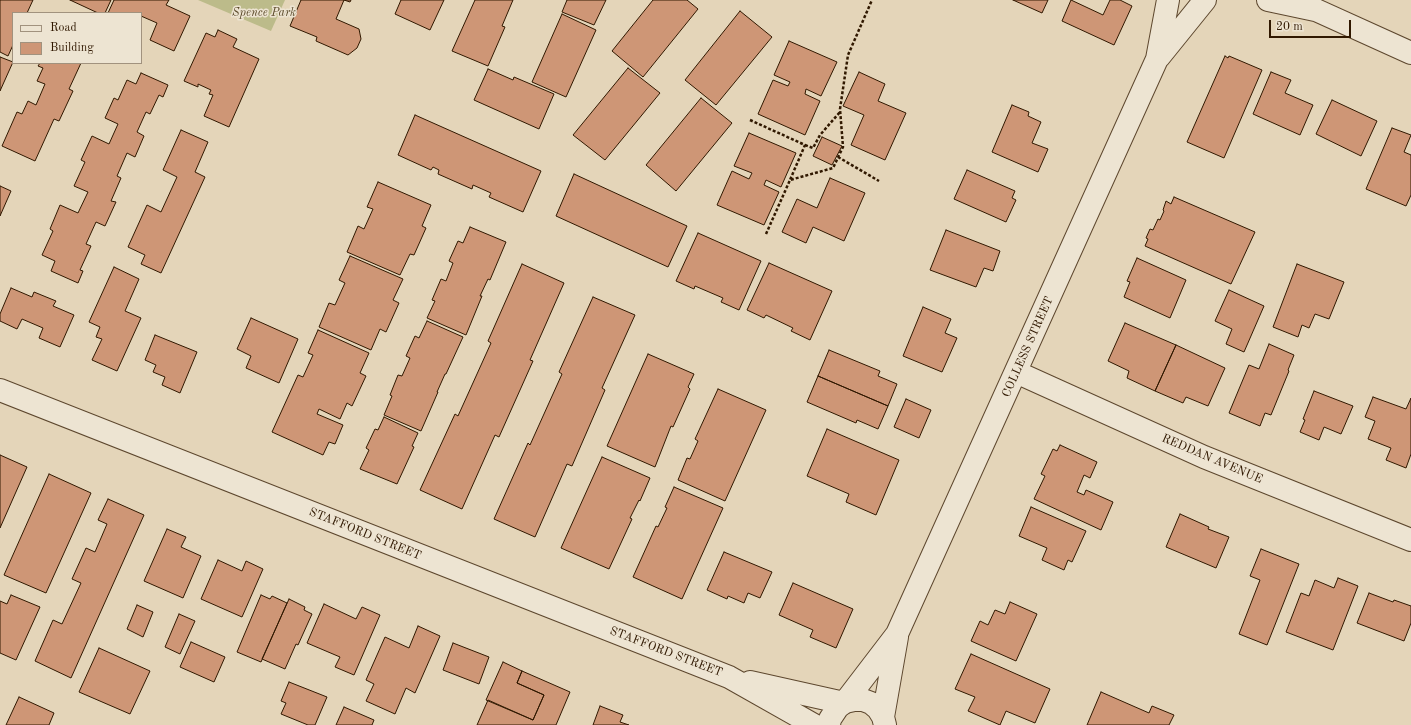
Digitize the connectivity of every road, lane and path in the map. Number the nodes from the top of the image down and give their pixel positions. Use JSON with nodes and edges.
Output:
{"nodes":[{"id":1,"x":872,"y":0,"type":"edge"},
{"id":2,"x":1168,"y":0,"type":"edge"},
{"id":3,"x":1205,"y":0,"type":"edge"},
{"id":4,"x":1268,"y":0,"type":"edge"},
{"id":5,"x":1309,"y":5,"type":"edge"},
{"id":6,"x":1411,"y":53,"type":"edge"},
{"id":7,"x":1157,"y":59,"type":"junction"},
{"id":8,"x":840,"y":112,"type":"junction"},
{"id":9,"x":750,"y":120,"type":"dead end"},
{"id":10,"x":805,"y":145,"type":"junction"},
{"id":11,"x":838,"y":157,"type":"junction"},
{"id":12,"x":790,"y":180,"type":"junction"},
{"id":13,"x":879,"y":181,"type":"dead end"},
{"id":14,"x":766,"y":234,"type":"dead end"},
{"id":15,"x":1016,"y":372,"type":"junction"},
{"id":16,"x":0,"y":390,"type":"edge"},
{"id":17,"x":1411,"y":540,"type":"edge"},
{"id":18,"x":897,"y":634,"type":"junction"},
{"id":19,"x":729,"y":677,"type":"junction"},
{"id":20,"x":845,"y":702,"type":"junction"},
{"id":21,"x":886,"y":721,"type":"edge"},
{"id":22,"x":814,"y":725,"type":"edge"},
{"id":23,"x":829,"y":725,"type":"edge"}],
"edges":[{"from":1,"to":8,"type":"path"},
{"from":2,"to":7,"type":"street","name":"COLLESS STREET"},
{"from":3,"to":7,"type":"street","name":"COLLESS STREET"},
{"from":4,"to":5,"type":"street"},
{"from":5,"to":6,"type":"street"},
{"from":7,"to":15,"type":"street","name":"COLLESS STREET"},
{"from":8,"to":10,"type":"path"},
{"from":8,"to":11,"type":"path"},
{"from":9,"to":10,"type":"path"},
{"from":10,"to":12,"type":"path"},
{"from":11,"to":12,"type":"path"},
{"from":11,"to":13,"type":"path"},
{"from":12,"to":14,"type":"path"},
{"from":15,"to":17,"type":"street","name":"REDDAN AVENUE"},
{"from":15,"to":18,"type":"street","name":"COLLESS STREET"},
{"from":16,"to":19,"type":"street","name":"STAFFORD STREET"},
{"from":18,"to":20,"type":"street","name":"COLLESS STREET"},
{"from":18,"to":21,"type":"street","name":"COLLESS STREET"},
{"from":19,"to":20,"type":"street","name":"STAFFORD STREET"},
{"from":19,"to":22,"type":"street","name":"STAFFORD STREET"},
{"from":20,"to":21,"type":"street","name":"STAFFORD STREET"},
{"from":20,"to":23,"type":"street","name":"COLLESS STREET"}]}
